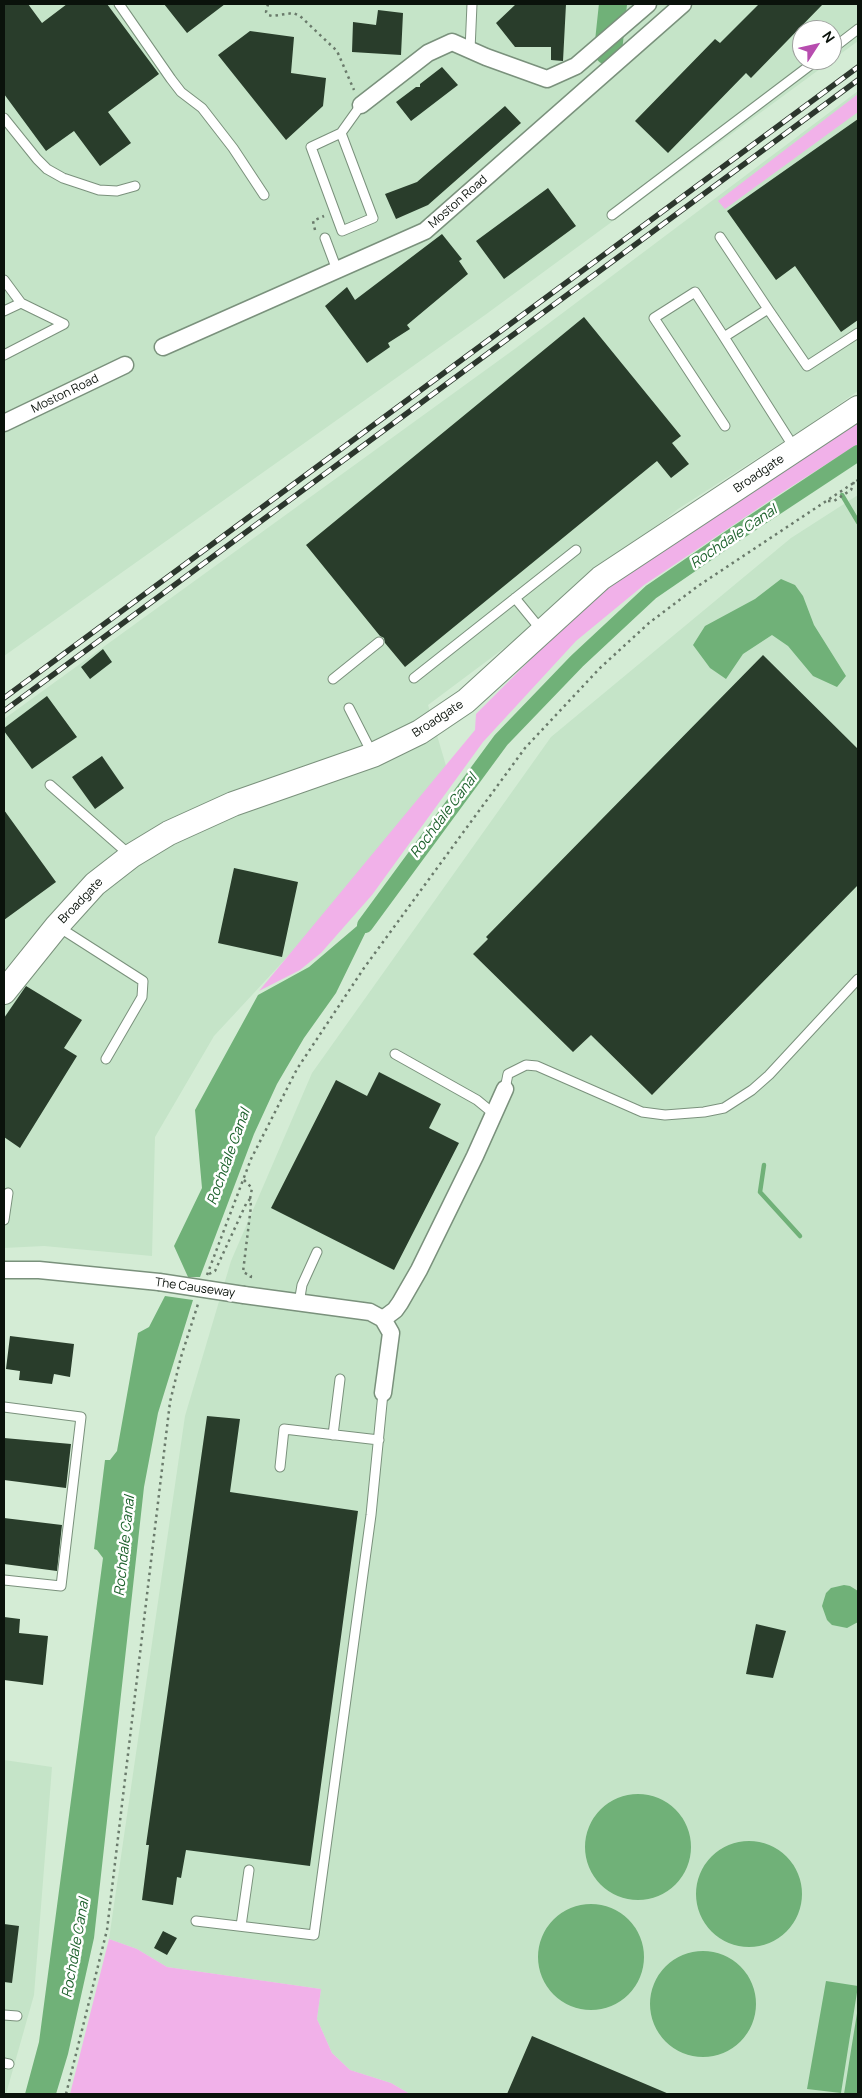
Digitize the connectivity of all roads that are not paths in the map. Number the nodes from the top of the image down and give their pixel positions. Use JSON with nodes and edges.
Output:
{"nodes":[{"id":1,"x":119,"y":4,"type":"edge"},
{"id":2,"x":472,"y":4,"type":"edge"},
{"id":3,"x":648,"y":4,"type":"edge"},
{"id":4,"x":683,"y":4,"type":"edge"},
{"id":5,"x":858,"y":28,"type":"edge"},
{"id":6,"x":842,"y":41,"type":"edge"},
{"id":7,"x":470,"y":50,"type":"junction"},
{"id":8,"x":804,"y":70,"type":"edge"},
{"id":9,"x":361,"y":105,"type":"joint"},
{"id":10,"x":4,"y":118,"type":"edge"},
{"id":11,"x":341,"y":133,"type":"junction"},
{"id":12,"x":135,"y":186,"type":"dead end"},
{"id":13,"x":264,"y":195,"type":"dead end"},
{"id":14,"x":612,"y":214,"type":"dead end"},
{"id":15,"x":720,"y":237,"type":"dead end"},
{"id":16,"x":326,"y":238,"type":"road end"},
{"id":17,"x":337,"y":270,"type":"junction"},
{"id":18,"x":4,"y":280,"type":"edge"},
{"id":19,"x":21,"y":302,"type":"junction"},
{"id":20,"x":768,"y":309,"type":"junction"},
{"id":21,"x":4,"y":311,"type":"edge"},
{"id":22,"x":858,"y":333,"type":"edge"},
{"id":23,"x":724,"y":337,"type":"junction"},
{"id":24,"x":163,"y":346,"type":"dead end"},
{"id":25,"x":4,"y":355,"type":"edge"},
{"id":26,"x":125,"y":365,"type":"dead end"},
{"id":27,"x":858,"y":408,"type":"edge"},
{"id":28,"x":4,"y":423,"type":"edge"},
{"id":29,"x":725,"y":426,"type":"dead end"},
{"id":30,"x":796,"y":449,"type":"junction"},
{"id":31,"x":576,"y":550,"type":"dead end"},
{"id":32,"x":515,"y":598,"type":"junction"},
{"id":33,"x":543,"y":632,"type":"junction"},
{"id":34,"x":379,"y":642,"type":"dead end"},
{"id":35,"x":414,"y":678,"type":"dead end"},
{"id":36,"x":333,"y":679,"type":"dead end"},
{"id":37,"x":349,"y":708,"type":"dead end"},
{"id":38,"x":373,"y":755,"type":"junction"},
{"id":39,"x":50,"y":785,"type":"dead end"},
{"id":40,"x":131,"y":856,"type":"junction"},
{"id":41,"x":56,"y":926,"type":"junction"},
{"id":42,"x":858,"y":979,"type":"edge"},
{"id":43,"x":4,"y":992,"type":"edge"},
{"id":44,"x":395,"y":1054,"type":"dead end"},
{"id":45,"x":106,"y":1059,"type":"dead end"},
{"id":46,"x":505,"y":1089,"type":"joint"},
{"id":47,"x":494,"y":1114,"type":"junction"},
{"id":48,"x":8,"y":1193,"type":"dead end"},
{"id":49,"x":4,"y":1220,"type":"edge"},
{"id":50,"x":317,"y":1252,"type":"dead end"},
{"id":51,"x":4,"y":1270,"type":"edge"},
{"id":52,"x":299,"y":1303,"type":"junction"},
{"id":53,"x":383,"y":1319,"type":"junction"},
{"id":54,"x":340,"y":1379,"type":"dead end"},
{"id":55,"x":383,"y":1393,"type":"joint"},
{"id":56,"x":4,"y":1407,"type":"edge"},
{"id":57,"x":333,"y":1435,"type":"junction"},
{"id":58,"x":379,"y":1440,"type":"junction"},
{"id":59,"x":280,"y":1467,"type":"dead end"},
{"id":60,"x":4,"y":1580,"type":"edge"},
{"id":61,"x":249,"y":1870,"type":"dead end"},
{"id":62,"x":196,"y":1920,"type":"dead end"},
{"id":63,"x":241,"y":1926,"type":"junction"},
{"id":64,"x":4,"y":2015,"type":"edge"},
{"id":65,"x":17,"y":2016,"type":"dead end"}],
"edges":[{"from":1,"to":13,"type":"lane"},
{"from":2,"to":7,"type":"lane"},
{"from":3,"to":7,"type":"street"},
{"from":4,"to":17,"type":"street","name":"Moston Road"},
{"from":5,"to":6,"type":"lane"},
{"from":7,"to":9,"type":"street"},
{"from":8,"to":14,"type":"lane"},
{"from":9,"to":11,"type":"lane"},
{"from":10,"to":12,"type":"lane"},
{"from":11,"to":11,"type":"lane"},
{"from":15,"to":20,"type":"lane"},
{"from":16,"to":17,"type":"lane"},
{"from":17,"to":24,"type":"street","name":"Moston Road"},
{"from":18,"to":19,"type":"lane"},
{"from":19,"to":21,"type":"lane"},
{"from":19,"to":25,"type":"lane"},
{"from":20,"to":22,"type":"lane"},
{"from":20,"to":23,"type":"lane"},
{"from":23,"to":29,"type":"lane"},
{"from":23,"to":30,"type":"lane"},
{"from":26,"to":28,"type":"street","name":"Moston Road"},
{"from":27,"to":30,"type":"street","name":"Broadgate"},
{"from":30,"to":33,"type":"street","name":"Broadgate"},
{"from":31,"to":32,"type":"lane"},
{"from":32,"to":33,"type":"lane"},
{"from":32,"to":35,"type":"lane"},
{"from":33,"to":38,"type":"street","name":"Broadgate"},
{"from":34,"to":36,"type":"lane"},
{"from":37,"to":38,"type":"lane"},
{"from":38,"to":40,"type":"street","name":"Broadgate"},
{"from":39,"to":40,"type":"lane"},
{"from":40,"to":41,"type":"street","name":"Broadgate"},
{"from":41,"to":43,"type":"street","name":"Broadgate"},
{"from":41,"to":45,"type":"lane"},
{"from":42,"to":46,"type":"lane"},
{"from":44,"to":47,"type":"lane"},
{"from":46,"to":47,"type":"street"},
{"from":47,"to":53,"type":"street"},
{"from":48,"to":49,"type":"lane"},
{"from":50,"to":52,"type":"lane"},
{"from":51,"to":52,"type":"street","name":"The Causeway","bridge":true},
{"from":52,"to":53,"type":"street","name":"The Causeway"},
{"from":53,"to":55,"type":"street"},
{"from":54,"to":57,"type":"lane"},
{"from":55,"to":58,"type":"lane"},
{"from":56,"to":60,"type":"lane"},
{"from":57,"to":58,"type":"lane"},
{"from":57,"to":59,"type":"lane"},
{"from":58,"to":63,"type":"lane"},
{"from":61,"to":63,"type":"lane"},
{"from":62,"to":63,"type":"lane"},
{"from":64,"to":65,"type":"lane"}]}
